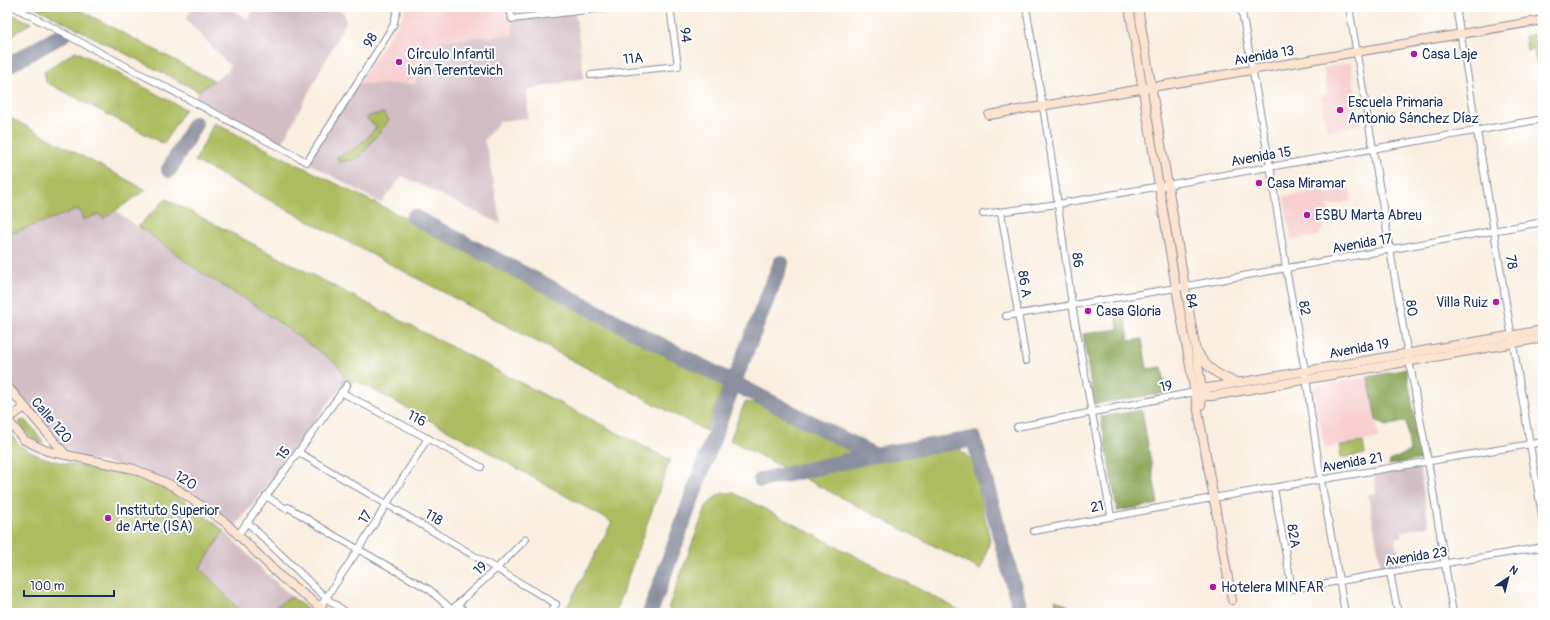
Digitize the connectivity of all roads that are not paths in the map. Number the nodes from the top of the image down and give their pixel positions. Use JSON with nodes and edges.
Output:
{"nodes":[{"id":1,"x":14,"y":7,"type":"edge"},
{"id":2,"x":398,"y":7,"type":"edge"},
{"id":3,"x":510,"y":7,"type":"edge"},
{"id":4,"x":611,"y":7,"type":"edge"},
{"id":5,"x":670,"y":7,"type":"edge"},
{"id":6,"x":1026,"y":7,"type":"edge"},
{"id":7,"x":1129,"y":7,"type":"edge"},
{"id":8,"x":1138,"y":7,"type":"edge"},
{"id":9,"x":1241,"y":7,"type":"edge"},
{"id":10,"x":1349,"y":7,"type":"edge"},
{"id":11,"x":1456,"y":7,"type":"edge"},
{"id":12,"x":1543,"y":20,"type":"edge"},
{"id":13,"x":1460,"y":33,"type":"junction"},
{"id":14,"x":1357,"y":52,"type":"junction"},
{"id":15,"x":678,"y":66,"type":"joint"},
{"id":16,"x":1252,"y":70,"type":"junction"},
{"id":17,"x":591,"y":75,"type":"dead end"},
{"id":18,"x":1152,"y":88,"type":"junction"},
{"id":19,"x":1143,"y":89,"type":"junction"},
{"id":20,"x":1043,"y":107,"type":"junction"},
{"id":21,"x":989,"y":115,"type":"dead end"},
{"id":22,"x":1543,"y":120,"type":"edge"},
{"id":23,"x":1477,"y":131,"type":"junction"},
{"id":24,"x":1372,"y":149,"type":"junction"},
{"id":25,"x":1270,"y":166,"type":"junction"},
{"id":26,"x":1163,"y":184,"type":"junction"},
{"id":27,"x":1058,"y":204,"type":"junction"},
{"id":28,"x":1001,"y":212,"type":"junction"},
{"id":29,"x":983,"y":214,"type":"dead end"},
{"id":30,"x":1543,"y":222,"type":"edge"},
{"id":31,"x":1494,"y":232,"type":"junction"},
{"id":32,"x":1390,"y":250,"type":"junction"},
{"id":33,"x":1286,"y":268,"type":"junction"},
{"id":34,"x":1180,"y":287,"type":"junction"},
{"id":35,"x":1072,"y":305,"type":"junction"},
{"id":36,"x":1018,"y":314,"type":"junction"},
{"id":37,"x":1006,"y":316,"type":"dead end"},
{"id":38,"x":1543,"y":330,"type":"edge"},
{"id":39,"x":1512,"y":334,"type":"junction"},
{"id":40,"x":1543,"y":338,"type":"edge"},
{"id":41,"x":1513,"y":343,"type":"junction"},
{"id":42,"x":1195,"y":346,"type":"junction"},
{"id":43,"x":1408,"y":352,"type":"junction"},
{"id":44,"x":1026,"y":361,"type":"dead end"},
{"id":45,"x":1410,"y":362,"type":"junction"},
{"id":46,"x":1305,"y":371,"type":"junction"},
{"id":47,"x":1306,"y":380,"type":"junction"},
{"id":48,"x":1238,"y":383,"type":"junction"},
{"id":49,"x":347,"y":385,"type":"dead end"},
{"id":50,"x":7,"y":387,"type":"edge"},
{"id":51,"x":341,"y":392,"type":"junction"},
{"id":52,"x":1199,"y":392,"type":"junction"},
{"id":53,"x":25,"y":407,"type":"junction"},
{"id":54,"x":1091,"y":412,"type":"junction"},
{"id":55,"x":7,"y":419,"type":"edge"},
{"id":56,"x":1017,"y":428,"type":"dead end"},
{"id":57,"x":428,"y":438,"type":"junction"},
{"id":58,"x":1543,"y":442,"type":"edge"},
{"id":59,"x":1530,"y":444,"type":"junction"},
{"id":60,"x":298,"y":452,"type":"junction"},
{"id":61,"x":65,"y":454,"type":"junction"},
{"id":62,"x":1428,"y":461,"type":"junction"},
{"id":63,"x":481,"y":467,"type":"dead end"},
{"id":64,"x":1321,"y":480,"type":"junction"},
{"id":65,"x":1274,"y":488,"type":"junction"},
{"id":66,"x":266,"y":496,"type":"junction"},
{"id":67,"x":1216,"y":497,"type":"junction"},
{"id":68,"x":387,"y":504,"type":"junction"},
{"id":69,"x":1165,"y":506,"type":"joint"},
{"id":70,"x":1111,"y":516,"type":"junction"},
{"id":71,"x":1543,"y":521,"type":"edge"},
{"id":72,"x":247,"y":522,"type":"junction"},
{"id":73,"x":1034,"y":531,"type":"dead end"},
{"id":74,"x":238,"y":535,"type":"junction"},
{"id":75,"x":526,"y":539,"type":"dead end"},
{"id":76,"x":1543,"y":547,"type":"edge"},
{"id":77,"x":358,"y":550,"type":"junction"},
{"id":78,"x":1445,"y":563,"type":"junction"},
{"id":79,"x":497,"y":568,"type":"junction"},
{"id":80,"x":1390,"y":572,"type":"junction"},
{"id":81,"x":1340,"y":580,"type":"junction"},
{"id":82,"x":1292,"y":589,"type":"joint"},
{"id":83,"x":326,"y":598,"type":"junction"},
{"id":84,"x":1234,"y":599,"type":"dead end"},
{"id":85,"x":458,"y":604,"type":"junction"},
{"id":86,"x":320,"y":607,"type":"junction"},
{"id":87,"x":450,"y":612,"type":"edge"},
{"id":88,"x":328,"y":613,"type":"edge"},
{"id":89,"x":347,"y":613,"type":"edge"},
{"id":90,"x":466,"y":613,"type":"edge"},
{"id":91,"x":551,"y":613,"type":"edge"},
{"id":92,"x":1345,"y":613,"type":"edge"},
{"id":93,"x":1398,"y":613,"type":"edge"},
{"id":94,"x":1453,"y":613,"type":"edge"}],
"edges":[{"from":1,"to":2,"type":"street","name":"98"},
{"from":3,"to":4,"type":"street"},
{"from":5,"to":15,"type":"street","name":"94"},
{"from":6,"to":20,"type":"street","name":"86"},
{"from":7,"to":19,"type":"main road","name":"84"},
{"from":8,"to":18,"type":"main road","name":"84"},
{"from":9,"to":16,"type":"street","name":"82"},
{"from":10,"to":14,"type":"street","name":"80"},
{"from":11,"to":13,"type":"street","name":"78"},
{"from":12,"to":13,"type":"main road","name":"Avenida 13"},
{"from":13,"to":14,"type":"main road","name":"Avenida 13"},
{"from":13,"to":23,"type":"street","name":"78"},
{"from":14,"to":16,"type":"main road","name":"Avenida 13"},
{"from":14,"to":24,"type":"street","name":"80"},
{"from":15,"to":17,"type":"street","name":"11A"},
{"from":16,"to":18,"type":"main road","name":"Avenida 13"},
{"from":16,"to":25,"type":"street","name":"82"},
{"from":18,"to":19,"type":"main road","name":"Avenida 13"},
{"from":18,"to":26,"type":"main road","name":"84"},
{"from":19,"to":20,"type":"main road","name":"Avenida 13"},
{"from":19,"to":26,"type":"main road","name":"84"},
{"from":20,"to":21,"type":"main road","name":"Avenida 13"},
{"from":20,"to":27,"type":"street","name":"86"},
{"from":22,"to":23,"type":"street","name":"Avenida 15"},
{"from":23,"to":24,"type":"street","name":"Avenida 15"},
{"from":23,"to":31,"type":"street","name":"78"},
{"from":24,"to":25,"type":"street","name":"Avenida 15"},
{"from":24,"to":32,"type":"street","name":"80"},
{"from":25,"to":26,"type":"street","name":"Avenida 15"},
{"from":25,"to":33,"type":"street","name":"82"},
{"from":26,"to":27,"type":"street","name":"Avenida 15"},
{"from":26,"to":34,"type":"main road","name":"84"},
{"from":27,"to":28,"type":"street","name":"Avenida 15"},
{"from":27,"to":35,"type":"street","name":"86"},
{"from":28,"to":29,"type":"street","name":"Avenida 15"},
{"from":28,"to":36,"type":"street","name":"86 A"},
{"from":30,"to":31,"type":"street","name":"Avenida 17"},
{"from":31,"to":32,"type":"street","name":"Avenida 17"},
{"from":31,"to":39,"type":"street","name":"78"},
{"from":32,"to":33,"type":"street","name":"Avenida 17"},
{"from":32,"to":43,"type":"street","name":"80"},
{"from":33,"to":34,"type":"street","name":"Avenida 17"},
{"from":33,"to":46,"type":"street","name":"82"},
{"from":34,"to":35,"type":"street","name":"Avenida 17"},
{"from":34,"to":42,"type":"main road","name":"84"},
{"from":34,"to":52,"type":"main road","name":"84"},
{"from":35,"to":36,"type":"street","name":"Avenida 17"},
{"from":35,"to":54,"type":"street","name":"86"},
{"from":36,"to":37,"type":"street"},
{"from":36,"to":44,"type":"street","name":"86 A"},
{"from":38,"to":39,"type":"main road","name":"Avenida 19"},
{"from":39,"to":41,"type":"street","name":"78"},
{"from":39,"to":43,"type":"main road","name":"Avenida 19"},
{"from":40,"to":41,"type":"main road","name":"Avenida 19"},
{"from":41,"to":45,"type":"main road","name":"Avenida 19"},
{"from":41,"to":59,"type":"street","name":"78"},
{"from":42,"to":48,"type":"main road"},
{"from":42,"to":52,"type":"main road","name":"84"},
{"from":43,"to":45,"type":"street","name":"80"},
{"from":43,"to":46,"type":"main road","name":"Avenida 19"},
{"from":45,"to":47,"type":"main road","name":"Avenida 19"},
{"from":45,"to":62,"type":"street","name":"80"},
{"from":46,"to":47,"type":"street","name":"82"},
{"from":46,"to":48,"type":"main road","name":"Avenida 19"},
{"from":47,"to":52,"type":"main road","name":"Avenida 19"},
{"from":47,"to":64,"type":"street","name":"82"},
{"from":48,"to":52,"type":"main road","name":"Avenida 19"},
{"from":49,"to":51,"type":"street","name":"15"},
{"from":50,"to":53,"type":"main road","name":"Calle 120"},
{"from":51,"to":57,"type":"street","name":"116"},
{"from":51,"to":60,"type":"street","name":"15"},
{"from":52,"to":54,"type":"street","name":"19"},
{"from":52,"to":67,"type":"main road","name":"84"},
{"from":53,"to":55,"type":"main road"},
{"from":53,"to":61,"type":"main road","name":"Calle 120"},
{"from":54,"to":56,"type":"street"},
{"from":54,"to":70,"type":"street","name":"86"},
{"from":55,"to":61,"type":"main road","name":"Calle 120"},
{"from":57,"to":63,"type":"street","name":"116"},
{"from":57,"to":68,"type":"street","name":"17"},
{"from":58,"to":59,"type":"street","name":"Avenida 21"},
{"from":59,"to":62,"type":"street","name":"Avenida 21"},
{"from":59,"to":71,"type":"street","name":"78"},
{"from":60,"to":66,"type":"street","name":"15"},
{"from":60,"to":68,"type":"street","name":"118"},
{"from":61,"to":74,"type":"main road","name":"120"},
{"from":62,"to":64,"type":"street","name":"Avenida 21"},
{"from":62,"to":78,"type":"street","name":"80"},
{"from":64,"to":65,"type":"street","name":"Avenida 21"},
{"from":64,"to":81,"type":"street","name":"82"},
{"from":65,"to":67,"type":"street","name":"Avenida 21"},
{"from":65,"to":82,"type":"street","name":"82A"},
{"from":66,"to":72,"type":"street","name":"15"},
{"from":66,"to":77,"type":"street"},
{"from":67,"to":69,"type":"street","name":"Avenida 21"},
{"from":67,"to":84,"type":"main road","name":"84"},
{"from":68,"to":77,"type":"street","name":"17"},
{"from":68,"to":79,"type":"street","name":"118"},
{"from":69,"to":70,"type":"street","name":"21"},
{"from":70,"to":73,"type":"street","name":"21"},
{"from":72,"to":74,"type":"street","name":"15"},
{"from":72,"to":83,"type":"street"},
{"from":74,"to":86,"type":"main road","name":"120"},
{"from":75,"to":79,"type":"street","name":"19"},
{"from":76,"to":78,"type":"street","name":"Avenida 23"},
{"from":77,"to":83,"type":"street","name":"17"},
{"from":77,"to":87,"type":"street"},
{"from":78,"to":80,"type":"street","name":"Avenida 23"},
{"from":78,"to":94,"type":"street","name":"80"},
{"from":79,"to":85,"type":"street","name":"19"},
{"from":79,"to":91,"type":"street","name":"118"},
{"from":80,"to":81,"type":"street","name":"Avenida 23"},
{"from":80,"to":93,"type":"street"},
{"from":81,"to":82,"type":"street","name":"Avenida 23"},
{"from":81,"to":92,"type":"street","name":"82"},
{"from":83,"to":86,"type":"street","name":"17"},
{"from":83,"to":89,"type":"street"},
{"from":85,"to":87,"type":"street","name":"19"},
{"from":85,"to":90,"type":"street"},
{"from":86,"to":88,"type":"main road","name":"120"}]}
